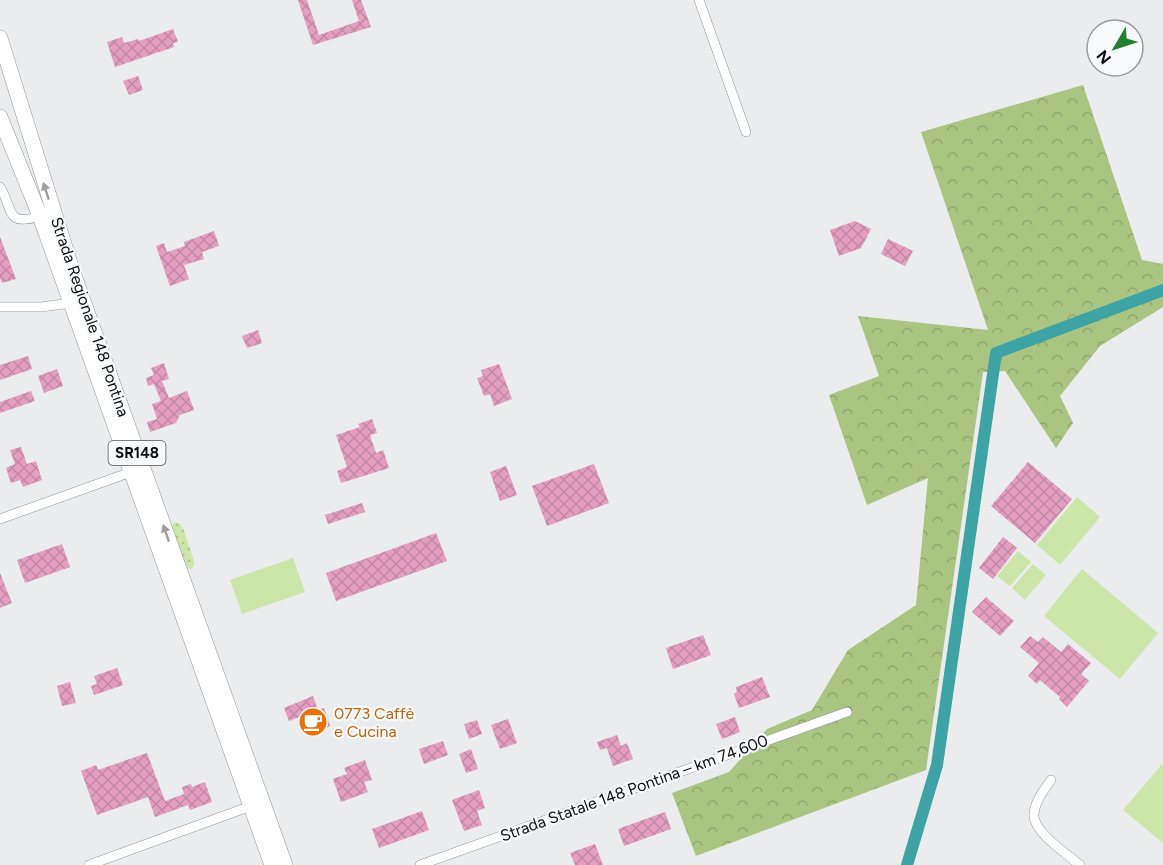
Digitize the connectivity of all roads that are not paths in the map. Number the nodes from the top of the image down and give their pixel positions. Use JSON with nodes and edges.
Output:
{"nodes":[{"id":1,"x":699,"y":0,"type":"edge"},
{"id":2,"x":0,"y":38,"type":"edge"},
{"id":3,"x":0,"y":117,"type":"edge"},
{"id":4,"x":746,"y":132,"type":"dead end"},
{"id":5,"x":0,"y":187,"type":"edge"},
{"id":6,"x":40,"y":216,"type":"junction"},
{"id":7,"x":71,"y":303,"type":"junction"},
{"id":8,"x":0,"y":307,"type":"edge"},
{"id":9,"x":131,"y":472,"type":"junction"},
{"id":10,"x":0,"y":519,"type":"edge"},
{"id":11,"x":847,"y":712,"type":"dead end"},
{"id":12,"x":1051,"y":780,"type":"dead end"},
{"id":13,"x":251,"y":806,"type":"junction"},
{"id":14,"x":89,"y":865,"type":"edge"},
{"id":15,"x":272,"y":865,"type":"edge"},
{"id":16,"x":285,"y":865,"type":"edge"},
{"id":17,"x":420,"y":865,"type":"edge"},
{"id":18,"x":1080,"y":865,"type":"edge"}],
"edges":[{"from":1,"to":4,"type":"street"},
{"from":16,"to":2,"type":"main road","name":"Strada Regionale 148 Pontina","number":"SR148","one_way":true},
{"from":3,"to":6,"type":"main road","name":"Strada Regionale 148 Pontina","number":"SR148"},
{"from":5,"to":6,"type":"street"},
{"from":6,"to":7,"type":"main road","name":"Strada Regionale 148 Pontina","number":"SR148"},
{"from":7,"to":8,"type":"street"},
{"from":7,"to":9,"type":"main road","name":"Strada Regionale 148 Pontina","number":"SR148"},
{"from":9,"to":10,"type":"street"},
{"from":9,"to":13,"type":"main road","name":"Strada Regionale 148 Pontina","number":"SR148"},
{"from":11,"to":17,"type":"street","name":"Strada Statale 148 Pontina – km 74,600"},
{"from":12,"to":18,"type":"street"},
{"from":13,"to":14,"type":"street"},
{"from":13,"to":15,"type":"main road","name":"Strada Regionale 148 Pontina","number":"SR148"}]}
